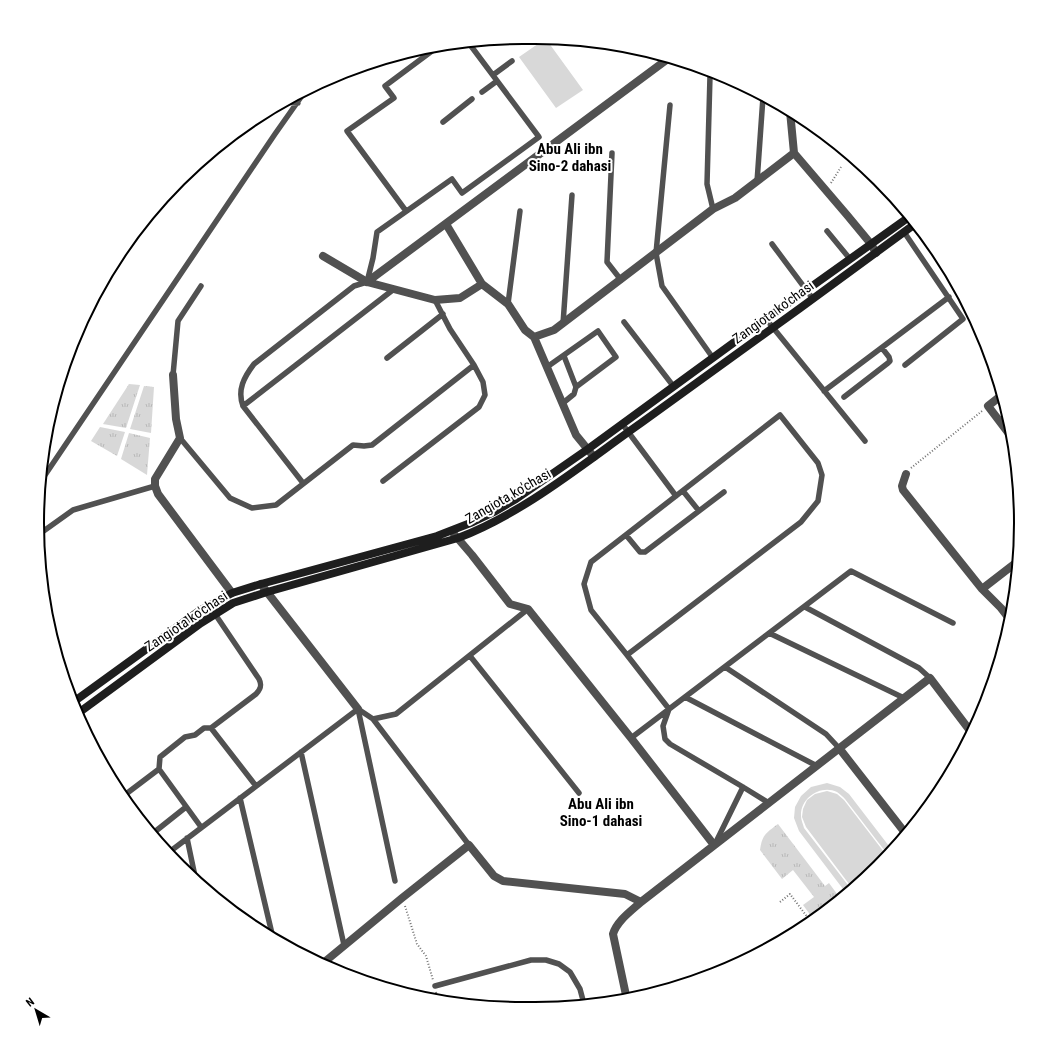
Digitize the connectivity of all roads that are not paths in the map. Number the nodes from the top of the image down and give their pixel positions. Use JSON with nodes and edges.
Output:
{"nodes":[{"id":1,"x":472,"y":47,"type":"edge"},
{"id":2,"x":429,"y":53,"type":"edge"},
{"id":3,"x":512,"y":60,"type":"dead end"},
{"id":4,"x":664,"y":62,"type":"edge"},
{"id":5,"x":493,"y":75,"type":"junction"},
{"id":6,"x":710,"y":76,"type":"dead end"},
{"id":7,"x":497,"y":81,"type":"junction"},
{"id":8,"x":482,"y":92,"type":"dead end"},
{"id":9,"x":301,"y":98,"type":"edge"},
{"id":10,"x":472,"y":99,"type":"dead end"},
{"id":11,"x":763,"y":101,"type":"edge"},
{"id":12,"x":293,"y":103,"type":"edge"},
{"id":13,"x":298,"y":103,"type":"junction"},
{"id":14,"x":670,"y":105,"type":"dead end"},
{"id":15,"x":791,"y":118,"type":"edge"},
{"id":16,"x":443,"y":122,"type":"dead end"},
{"id":17,"x":612,"y":152,"type":"dead end"},
{"id":18,"x":794,"y":153,"type":"junction"},
{"id":19,"x":756,"y":182,"type":"junction"},
{"id":20,"x":572,"y":195,"type":"dead end"},
{"id":21,"x":713,"y":209,"type":"junction"},
{"id":22,"x":406,"y":211,"type":"junction"},
{"id":23,"x":520,"y":211,"type":"dead end"},
{"id":24,"x":905,"y":219,"type":"edge"},
{"id":25,"x":446,"y":224,"type":"junction"},
{"id":26,"x":912,"y":227,"type":"edge"},
{"id":27,"x":827,"y":230,"type":"dead end"},
{"id":28,"x":904,"y":232,"type":"junction"},
{"id":29,"x":772,"y":244,"type":"dead end"},
{"id":30,"x":871,"y":244,"type":"junction"},
{"id":31,"x":656,"y":253,"type":"junction"},
{"id":32,"x":876,"y":253,"type":"junction"},
{"id":33,"x":323,"y":256,"type":"dead end"},
{"id":34,"x":850,"y":260,"type":"junction"},
{"id":35,"x":621,"y":280,"type":"junction"},
{"id":36,"x":367,"y":282,"type":"junction"},
{"id":37,"x":482,"y":284,"type":"junction"},
{"id":38,"x":201,"y":286,"type":"dead end"},
{"id":39,"x":394,"y":288,"type":"junction"},
{"id":40,"x":807,"y":290,"type":"junction"},
{"id":41,"x":949,"y":297,"type":"junction"},
{"id":42,"x":813,"y":299,"type":"junction"},
{"id":43,"x":435,"y":300,"type":"junction"},
{"id":44,"x":508,"y":304,"type":"junction"},
{"id":45,"x":443,"y":314,"type":"junction"},
{"id":46,"x":766,"y":320,"type":"junction"},
{"id":47,"x":624,"y":322,"type":"dead end"},
{"id":48,"x":563,"y":324,"type":"junction"},
{"id":49,"x":773,"y":328,"type":"junction"},
{"id":50,"x":534,"y":336,"type":"junction"},
{"id":51,"x":882,"y":348,"type":"junction"},
{"id":52,"x":564,"y":356,"type":"junction"},
{"id":53,"x":387,"y":358,"type":"dead end"},
{"id":54,"x":714,"y":358,"type":"junction"},
{"id":55,"x":474,"y":365,"type":"junction"},
{"id":56,"x":905,"y":365,"type":"dead end"},
{"id":57,"x":547,"y":367,"type":"junction"},
{"id":58,"x":173,"y":375,"type":"joint"},
{"id":59,"x":576,"y":387,"type":"junction"},
{"id":60,"x":674,"y":387,"type":"junction"},
{"id":61,"x":824,"y":391,"type":"junction"},
{"id":62,"x":844,"y":397,"type":"dead end"},
{"id":63,"x":998,"y":398,"type":"edge"},
{"id":64,"x":563,"y":403,"type":"junction"},
{"id":65,"x":243,"y":406,"type":"junction"},
{"id":66,"x":623,"y":425,"type":"junction"},
{"id":67,"x":1004,"y":428,"type":"edge"},
{"id":68,"x":628,"y":432,"type":"junction"},
{"id":69,"x":180,"y":438,"type":"junction"},
{"id":70,"x":865,"y":441,"type":"dead end"},
{"id":71,"x":588,"y":449,"type":"junction"},
{"id":72,"x":594,"y":457,"type":"junction"},
{"id":73,"x":47,"y":472,"type":"edge"},
{"id":74,"x":906,"y":474,"type":"road end"},
{"id":75,"x":383,"y":481,"type":"dead end"},
{"id":76,"x":303,"y":483,"type":"junction"},
{"id":77,"x":155,"y":486,"type":"junction"},
{"id":78,"x":683,"y":491,"type":"junction"},
{"id":79,"x":724,"y":492,"type":"dead end"},
{"id":80,"x":676,"y":496,"type":"junction"},
{"id":81,"x":699,"y":511,"type":"junction"},
{"id":82,"x":44,"y":531,"type":"edge"},
{"id":83,"x":450,"y":531,"type":"junction"},
{"id":84,"x":626,"y":534,"type":"junction"},
{"id":85,"x":458,"y":538,"type":"junction"},
{"id":86,"x":1012,"y":566,"type":"edge"},
{"id":87,"x":262,"y":584,"type":"junction"},
{"id":88,"x":982,"y":589,"type":"junction"},
{"id":89,"x":267,"y":592,"type":"junction"},
{"id":90,"x":232,"y":593,"type":"junction"},
{"id":91,"x":804,"y":607,"type":"junction"},
{"id":92,"x":528,"y":610,"type":"junction"},
{"id":93,"x":215,"y":614,"type":"junction"},
{"id":94,"x":1005,"y":614,"type":"edge"},
{"id":95,"x":953,"y":623,"type":"dead end"},
{"id":96,"x":769,"y":633,"type":"junction"},
{"id":97,"x":470,"y":656,"type":"junction"},
{"id":98,"x":627,"y":656,"type":"junction"},
{"id":99,"x":725,"y":667,"type":"junction"},
{"id":100,"x":930,"y":678,"type":"junction"},
{"id":101,"x":685,"y":697,"type":"junction"},
{"id":102,"x":904,"y":698,"type":"junction"},
{"id":103,"x":77,"y":699,"type":"edge"},
{"id":104,"x":358,"y":709,"type":"junction"},
{"id":105,"x":82,"y":710,"type":"edge"},
{"id":106,"x":669,"y":710,"type":"junction"},
{"id":107,"x":373,"y":719,"type":"junction"},
{"id":108,"x":211,"y":728,"type":"junction"},
{"id":109,"x":968,"y":728,"type":"edge"},
{"id":110,"x":631,"y":738,"type":"junction"},
{"id":111,"x":839,"y":748,"type":"junction"},
{"id":112,"x":301,"y":752,"type":"junction"},
{"id":113,"x":817,"y":766,"type":"junction"},
{"id":114,"x":158,"y":769,"type":"junction"},
{"id":115,"x":256,"y":786,"type":"junction"},
{"id":116,"x":743,"y":787,"type":"junction"},
{"id":117,"x":128,"y":793,"type":"edge"},
{"id":118,"x":579,"y":793,"type":"dead end"},
{"id":119,"x":240,"y":798,"type":"junction"},
{"id":120,"x":768,"y":803,"type":"junction"},
{"id":121,"x":186,"y":807,"type":"junction"},
{"id":122,"x":201,"y":827,"type":"junction"},
{"id":123,"x":903,"y":830,"type":"edge"},
{"id":124,"x":156,"y":831,"type":"edge"},
{"id":125,"x":187,"y":838,"type":"junction"},
{"id":126,"x":469,"y":845,"type":"junction"},
{"id":127,"x":714,"y":845,"type":"junction"},
{"id":128,"x":173,"y":849,"type":"edge"},
{"id":129,"x":194,"y":871,"type":"edge"},
{"id":130,"x":395,"y":881,"type":"dead end"},
{"id":131,"x":641,"y":902,"type":"junction"},
{"id":132,"x":271,"y":930,"type":"edge"},
{"id":133,"x":344,"y":946,"type":"junction"},
{"id":134,"x":327,"y":960,"type":"edge"},
{"id":135,"x":435,"y":986,"type":"road end"},
{"id":136,"x":626,"y":993,"type":"edge"},
{"id":137,"x":583,"y":999,"type":"edge"}],
"edges":[{"from":1,"to":5,"type":"lane"},
{"from":2,"to":22,"type":"lane"},
{"from":3,"to":5,"type":"lane"},
{"from":4,"to":25,"type":"street"},
{"from":5,"to":7,"type":"lane"},
{"from":6,"to":21,"type":"lane"},
{"from":7,"to":8,"type":"lane"},
{"from":7,"to":22,"type":"lane"},
{"from":9,"to":13,"type":"lane"},
{"from":10,"to":16,"type":"lane"},
{"from":11,"to":19,"type":"lane"},
{"from":12,"to":13,"type":"lane"},
{"from":13,"to":73,"type":"lane"},
{"from":14,"to":31,"type":"lane"},
{"from":15,"to":18,"type":"street"},
{"from":17,"to":35,"type":"lane"},
{"from":18,"to":19,"type":"street"},
{"from":18,"to":30,"type":"street"},
{"from":19,"to":21,"type":"street"},
{"from":20,"to":48,"type":"lane"},
{"from":21,"to":31,"type":"street"},
{"from":22,"to":36,"type":"lane"},
{"from":23,"to":44,"type":"lane"},
{"from":24,"to":30,"type":"main road","name":"Zangiota ko'chasi"},
{"from":25,"to":36,"type":"street"},
{"from":25,"to":37,"type":"street"},
{"from":26,"to":28,"type":"main road","name":"Zangiota ko'chasi"},
{"from":27,"to":34,"type":"lane"},
{"from":28,"to":32,"type":"main road","name":"Zangiota ko'chasi"},
{"from":28,"to":41,"type":"lane"},
{"from":29,"to":40,"type":"lane"},
{"from":30,"to":32,"type":"street"},
{"from":30,"to":34,"type":"main road","name":"Zangiota ko'chasi"},
{"from":31,"to":35,"type":"street"},
{"from":31,"to":54,"type":"lane"},
{"from":32,"to":42,"type":"main road","name":"Zangiota ko'chasi"},
{"from":33,"to":36,"type":"street"},
{"from":34,"to":40,"type":"main road","name":"Zangiota ko'chasi"},
{"from":35,"to":48,"type":"street"},
{"from":36,"to":39,"type":"street"},
{"from":36,"to":65,"type":"lane"},
{"from":37,"to":43,"type":"street"},
{"from":37,"to":44,"type":"street"},
{"from":38,"to":58,"type":"lane"},
{"from":39,"to":43,"type":"street"},
{"from":39,"to":65,"type":"lane"},
{"from":40,"to":42,"type":"lane"},
{"from":40,"to":46,"type":"main road","name":"Zangiota ko'chasi"},
{"from":41,"to":51,"type":"lane"},
{"from":41,"to":56,"type":"lane"},
{"from":42,"to":49,"type":"main road","name":"Zangiota ko'chasi"},
{"from":43,"to":45,"type":"lane"},
{"from":44,"to":50,"type":"street"},
{"from":45,"to":53,"type":"lane"},
{"from":45,"to":55,"type":"lane"},
{"from":46,"to":49,"type":"lane"},
{"from":46,"to":54,"type":"main road","name":"Zangiota ko'chasi"},
{"from":47,"to":60,"type":"lane"},
{"from":48,"to":50,"type":"street"},
{"from":49,"to":61,"type":"lane"},
{"from":49,"to":68,"type":"main road","name":"Zangiota ko'chasi"},
{"from":50,"to":57,"type":"street"},
{"from":51,"to":61,"type":"lane"},
{"from":51,"to":62,"type":"lane"},
{"from":52,"to":57,"type":"lane"},
{"from":52,"to":59,"type":"lane"},
{"from":52,"to":59,"type":"lane"},
{"from":54,"to":60,"type":"main road","name":"Zangiota ko'chasi"},
{"from":55,"to":75,"type":"lane"},
{"from":55,"to":76,"type":"lane"},
{"from":57,"to":64,"type":"street"},
{"from":58,"to":69,"type":"street"},
{"from":59,"to":64,"type":"lane"},
{"from":60,"to":66,"type":"main road","name":"Zangiota ko'chasi"},
{"from":61,"to":70,"type":"lane"},
{"from":63,"to":67,"type":"street"},
{"from":64,"to":71,"type":"street"},
{"from":65,"to":76,"type":"lane"},
{"from":66,"to":68,"type":"lane"},
{"from":66,"to":71,"type":"main road","name":"Zangiota ko'chasi"},
{"from":68,"to":72,"type":"main road","name":"Zangiota ko'chasi"},
{"from":68,"to":80,"type":"lane"},
{"from":69,"to":76,"type":"lane"},
{"from":69,"to":77,"type":"street"},
{"from":71,"to":72,"type":"street"},
{"from":71,"to":83,"type":"main road","name":"Zangiota ko'chasi"},
{"from":72,"to":85,"type":"main road","name":"Zangiota ko'chasi"},
{"from":74,"to":88,"type":"street"},
{"from":77,"to":82,"type":"lane"},
{"from":77,"to":90,"type":"street"},
{"from":78,"to":80,"type":"lane"},
{"from":78,"to":81,"type":"lane"},
{"from":78,"to":98,"type":"lane"},
{"from":79,"to":81,"type":"lane"},
{"from":80,"to":84,"type":"lane"},
{"from":81,"to":84,"type":"lane"},
{"from":83,"to":85,"type":"street"},
{"from":83,"to":87,"type":"main road","name":"Zangiota ko'chasi"},
{"from":84,"to":98,"type":"lane"},
{"from":85,"to":89,"type":"main road","name":"Zangiota ko'chasi"},
{"from":85,"to":92,"type":"street"},
{"from":86,"to":88,"type":"street"},
{"from":87,"to":89,"type":"street"},
{"from":87,"to":90,"type":"main road","name":"Zangiota ko'chasi"},
{"from":88,"to":94,"type":"street"},
{"from":89,"to":93,"type":"main road","name":"Zangiota ko'chasi"},
{"from":89,"to":104,"type":"street"},
{"from":90,"to":103,"type":"main road","name":"Zangiota ko'chasi"},
{"from":91,"to":95,"type":"lane"},
{"from":91,"to":96,"type":"lane"},
{"from":91,"to":100,"type":"lane"},
{"from":92,"to":97,"type":"lane"},
{"from":92,"to":110,"type":"street"},
{"from":93,"to":105,"type":"main road","name":"Zangiota ko'chasi"},
{"from":93,"to":108,"type":"lane"},
{"from":96,"to":99,"type":"lane"},
{"from":96,"to":102,"type":"lane"},
{"from":97,"to":107,"type":"lane"},
{"from":97,"to":118,"type":"lane"},
{"from":98,"to":106,"type":"lane"},
{"from":99,"to":101,"type":"lane"},
{"from":99,"to":111,"type":"lane"},
{"from":100,"to":102,"type":"street"},
{"from":100,"to":109,"type":"street"},
{"from":101,"to":106,"type":"lane"},
{"from":101,"to":113,"type":"lane"},
{"from":102,"to":111,"type":"street"},
{"from":104,"to":107,"type":"lane"},
{"from":104,"to":112,"type":"lane"},
{"from":104,"to":130,"type":"lane"},
{"from":106,"to":110,"type":"lane"},
{"from":106,"to":116,"type":"lane"},
{"from":107,"to":126,"type":"lane"},
{"from":108,"to":114,"type":"lane"},
{"from":108,"to":115,"type":"lane"},
{"from":110,"to":127,"type":"street"},
{"from":111,"to":113,"type":"street"},
{"from":111,"to":123,"type":"street"},
{"from":112,"to":115,"type":"lane"},
{"from":112,"to":133,"type":"lane"},
{"from":113,"to":120,"type":"street"},
{"from":114,"to":117,"type":"lane"},
{"from":114,"to":121,"type":"lane"},
{"from":115,"to":119,"type":"lane"},
{"from":116,"to":120,"type":"lane"},
{"from":116,"to":127,"type":"lane"},
{"from":119,"to":122,"type":"lane"},
{"from":119,"to":132,"type":"lane"},
{"from":120,"to":127,"type":"street"},
{"from":121,"to":122,"type":"lane"},
{"from":121,"to":124,"type":"lane"},
{"from":122,"to":125,"type":"lane"},
{"from":125,"to":128,"type":"lane"},
{"from":125,"to":129,"type":"lane"},
{"from":126,"to":131,"type":"street"},
{"from":126,"to":133,"type":"street"},
{"from":127,"to":131,"type":"street"},
{"from":131,"to":136,"type":"street"},
{"from":133,"to":134,"type":"street"},
{"from":135,"to":137,"type":"lane"}]}
